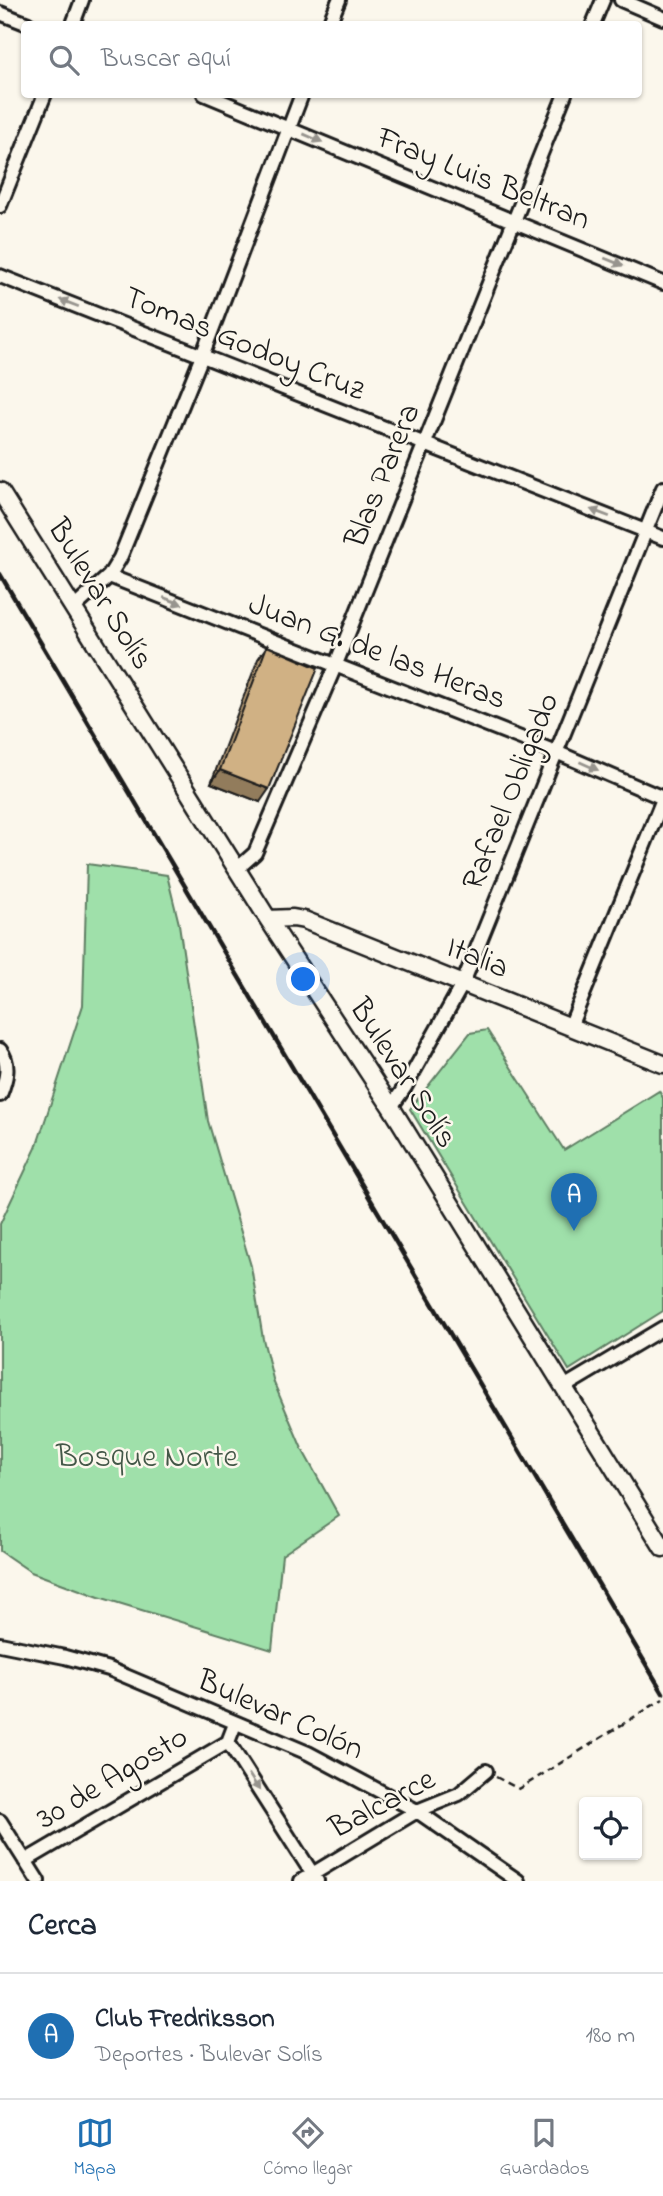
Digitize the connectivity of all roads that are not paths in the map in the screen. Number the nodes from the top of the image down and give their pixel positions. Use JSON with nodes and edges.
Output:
{"nodes":[{"id":1,"x":82,"y":0,"type":"edge"},
{"id":2,"x":339,"y":0,"type":"edge"},
{"id":3,"x":603,"y":0,"type":"edge"},
{"id":4,"x":621,"y":0,"type":"edge"},
{"id":5,"x":0,"y":13,"type":"edge"},
{"id":6,"x":663,"y":18,"type":"edge"},
{"id":7,"x":21,"y":21,"type":"edge"},
{"id":8,"x":74,"y":21,"type":"edge"},
{"id":9,"x":330,"y":21,"type":"edge"},
{"id":10,"x":594,"y":21,"type":"edge"},
{"id":11,"x":43,"y":98,"type":"edge"},
{"id":12,"x":214,"y":98,"type":"edge"},
{"id":13,"x":300,"y":98,"type":"edge"},
{"id":14,"x":563,"y":98,"type":"edge"},
{"id":15,"x":289,"y":128,"type":"junction"},
{"id":16,"x":0,"y":206,"type":"edge"},
{"id":17,"x":514,"y":222,"type":"junction"},
{"id":18,"x":0,"y":276,"type":"edge"},
{"id":19,"x":663,"y":282,"type":"edge"},
{"id":20,"x":202,"y":356,"type":"junction"},
{"id":21,"x":425,"y":445,"type":"junction"},
{"id":22,"x":663,"y":488,"type":"edge"},
{"id":23,"x":0,"y":491,"type":"edge"},
{"id":24,"x":645,"y":531,"type":"junction"},
{"id":25,"x":663,"y":538,"type":"edge"},
{"id":26,"x":109,"y":576,"type":"junction"},
{"id":27,"x":74,"y":608,"type":"junction"},
{"id":28,"x":336,"y":664,"type":"junction"},
{"id":29,"x":556,"y":752,"type":"junction"},
{"id":30,"x":663,"y":798,"type":"edge"},
{"id":31,"x":237,"y":869,"type":"junction"},
{"id":32,"x":268,"y":919,"type":"junction"},
{"id":33,"x":463,"y":984,"type":"junction"},
{"id":34,"x":570,"y":1027,"type":"junction"},
{"id":35,"x":0,"y":1050,"type":"edge"},
{"id":36,"x":663,"y":1064,"type":"edge"},
{"id":37,"x":0,"y":1095,"type":"edge"},
{"id":38,"x":391,"y":1107,"type":"junction"},
{"id":39,"x":663,"y":1328,"type":"edge"},
{"id":40,"x":564,"y":1387,"type":"junction"},
{"id":41,"x":663,"y":1548,"type":"edge"},
{"id":42,"x":0,"y":1644,"type":"edge"},
{"id":43,"x":235,"y":1724,"type":"junction"},
{"id":44,"x":228,"y":1742,"type":"junction"},
{"id":45,"x":486,"y":1771,"type":"road end"},
{"id":46,"x":417,"y":1811,"type":"junction"},
{"id":47,"x":0,"y":1821,"type":"edge"},
{"id":48,"x":25,"y":1861,"type":"junction"},
{"id":49,"x":315,"y":1877,"type":"edge"},
{"id":50,"x":38,"y":1881,"type":"edge"},
{"id":51,"x":301,"y":1881,"type":"edge"},
{"id":52,"x":518,"y":1881,"type":"edge"}],
"edges":[{"from":1,"to":8,"type":"street"},
{"from":2,"to":9,"type":"street"},
{"from":3,"to":10,"type":"street"},
{"from":4,"to":6,"type":"street"},
{"from":5,"to":7,"type":"street"},
{"from":11,"to":16,"type":"street"},
{"from":12,"to":15,"type":"street","name":"Fray Luis Beltran"},
{"from":13,"to":15,"type":"street"},
{"from":14,"to":17,"type":"street","name":"Blas Parera"},
{"from":15,"to":17,"type":"street","name":"Fray Luis Beltran","one_way":true},
{"from":15,"to":20,"type":"street"},
{"from":17,"to":19,"type":"street","name":"Fray Luis Beltran","one_way":true},
{"from":17,"to":21,"type":"street","name":"Blas Parera"},
{"from":20,"to":18,"type":"street","name":"Tomas Godoy Cruz","one_way":true},
{"from":20,"to":21,"type":"street","name":"Tomas Godoy Cruz"},
{"from":20,"to":26,"type":"street"},
{"from":24,"to":21,"type":"street","name":"Tomas Godoy Cruz","one_way":true},
{"from":21,"to":28,"type":"street","name":"Blas Parera"},
{"from":22,"to":24,"type":"street","name":"Rafael Obligado"},
{"from":23,"to":27,"type":"street","name":"Bulevar Solís"},
{"from":24,"to":25,"type":"street","name":"Tomas Godoy Cruz"},
{"from":24,"to":29,"type":"street","name":"Rafael Obligado"},
{"from":26,"to":27,"type":"street"},
{"from":26,"to":28,"type":"street","name":"Juan G. de las Heras","one_way":true},
{"from":27,"to":31,"type":"street","name":"Bulevar Solís"},
{"from":28,"to":29,"type":"street","name":"Juan G. de las Heras"},
{"from":28,"to":31,"type":"street","name":"Blas Parera"},
{"from":29,"to":30,"type":"street","name":"Juan G. de las Heras","one_way":true},
{"from":29,"to":33,"type":"street","name":"Rafael Obligado"},
{"from":30,"to":34,"type":"street"},
{"from":31,"to":32,"type":"street","name":"Bulevar Solís"},
{"from":32,"to":33,"type":"street","name":"Italia"},
{"from":32,"to":38,"type":"street","name":"Bulevar Solís"},
{"from":33,"to":34,"type":"street","name":"Italia"},
{"from":33,"to":38,"type":"street","name":"Rafael Obligado"},
{"from":34,"to":36,"type":"street","name":"Italia"},
{"from":35,"to":37,"type":"street"},
{"from":38,"to":40,"type":"street","name":"Bulevar Solís"},
{"from":39,"to":40,"type":"street"},
{"from":40,"to":41,"type":"street","name":"Bulevar Solís"},
{"from":42,"to":43,"type":"street","name":"Bulevar Colón"},
{"from":43,"to":44,"type":"street"},
{"from":43,"to":46,"type":"street","name":"Bulevar Colón"},
{"from":44,"to":48,"type":"street","name":"30 de Agosto"},
{"from":44,"to":49,"type":"street","one_way":true},
{"from":45,"to":46,"type":"street","name":"Balcarce"},
{"from":46,"to":49,"type":"street","name":"Balcarce"},
{"from":46,"to":52,"type":"street","name":"Bulevar Colón"},
{"from":47,"to":48,"type":"street"},
{"from":48,"to":50,"type":"street"},
{"from":49,"to":51,"type":"street","name":"Balcarce"}]}
